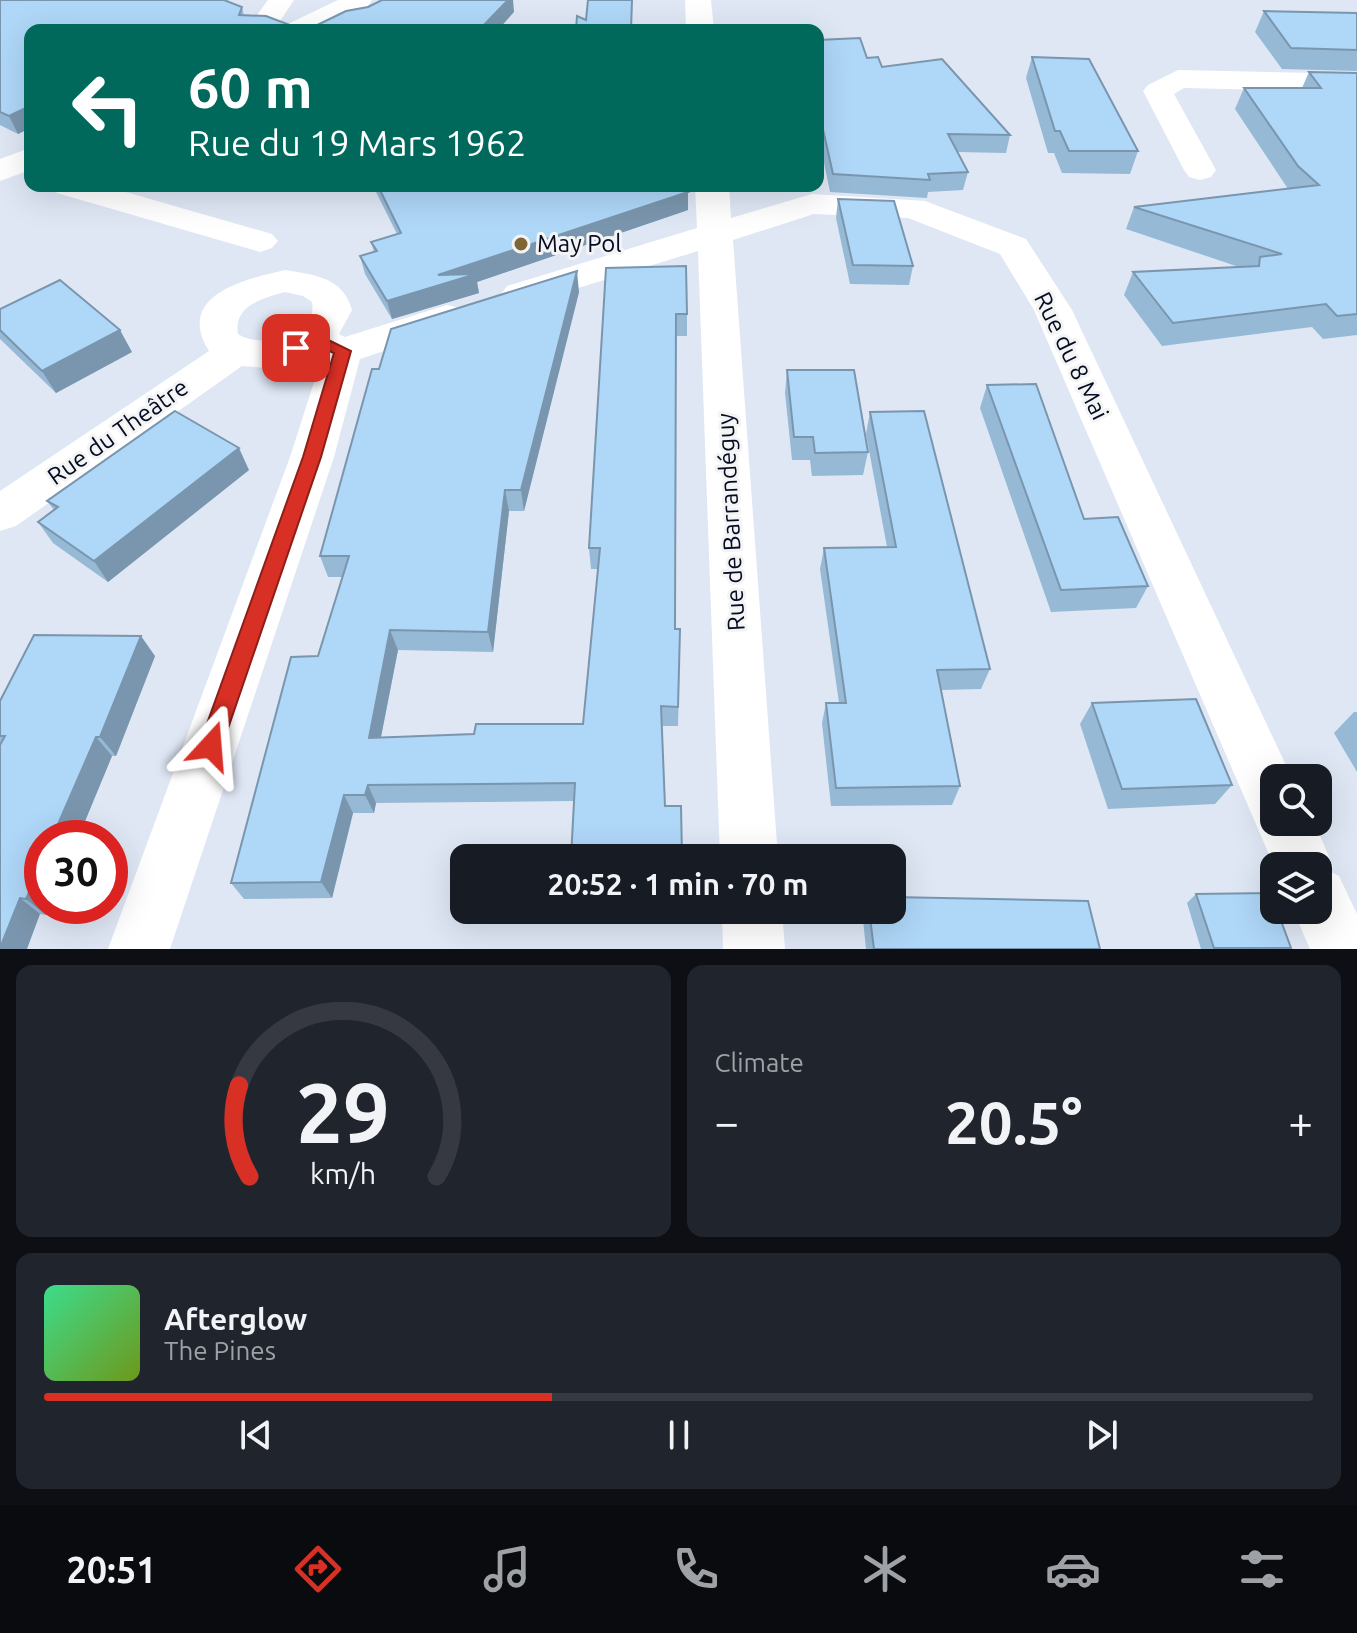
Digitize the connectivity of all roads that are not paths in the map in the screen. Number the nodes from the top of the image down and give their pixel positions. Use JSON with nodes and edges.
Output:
{"nodes":[{"id":1,"x":281,"y":0,"type":"edge"},
{"id":2,"x":359,"y":0,"type":"edge"},
{"id":3,"x":698,"y":0,"type":"edge"},
{"id":4,"x":264,"y":24,"type":"edge"},
{"id":5,"x":310,"y":24,"type":"edge"},
{"id":6,"x":700,"y":24,"type":"edge"},
{"id":7,"x":1357,"y":83,"type":"edge"},
{"id":8,"x":1200,"y":170,"type":"dead end"},
{"id":9,"x":90,"y":192,"type":"edge"},
{"id":10,"x":713,"y":192,"type":"edge"},
{"id":11,"x":716,"y":232,"type":"junction"},
{"id":12,"x":260,"y":241,"type":"junction"},
{"id":13,"x":303,"y":282,"type":"junction"},
{"id":14,"x":256,"y":287,"type":"junction"},
{"id":15,"x":328,"y":344,"type":"junction"},
{"id":16,"x":236,"y":351,"type":"junction"},
{"id":17,"x":0,"y":514,"type":"edge"},
{"id":18,"x":1260,"y":769,"type":"edge"},
{"id":19,"x":748,"y":844,"type":"edge"},
{"id":20,"x":753,"y":924,"type":"edge"},
{"id":21,"x":1330,"y":924,"type":"edge"},
{"id":22,"x":139,"y":949,"type":"edge"},
{"id":23,"x":754,"y":949,"type":"edge"},
{"id":24,"x":1341,"y":949,"type":"edge"}],
"edges":[{"from":1,"to":4,"type":"street"},
{"from":2,"to":5,"type":"street"},
{"from":3,"to":6,"type":"street"},
{"from":7,"to":8,"type":"street"},
{"from":9,"to":12,"type":"street"},
{"from":10,"to":11,"type":"street","name":"Rue de Barrandéguy"},
{"from":11,"to":15,"type":"street","name":"Rue du 8 Mai"},
{"from":11,"to":18,"type":"street","name":"Rue du 8 Mai"},
{"from":11,"to":19,"type":"street","name":"Rue de Barrandéguy"},
{"from":12,"to":13,"type":"street"},
{"from":12,"to":14,"type":"street"},
{"from":13,"to":14,"type":"street"},
{"from":13,"to":15,"type":"street"},
{"from":14,"to":16,"type":"street"},
{"from":15,"to":16,"type":"street","name":"Rue du 8 Mai"},
{"from":15,"to":22,"type":"street"},
{"from":16,"to":17,"type":"street","name":"Rue du Theâtre"},
{"from":20,"to":23,"type":"street"},
{"from":21,"to":24,"type":"street"}]}
